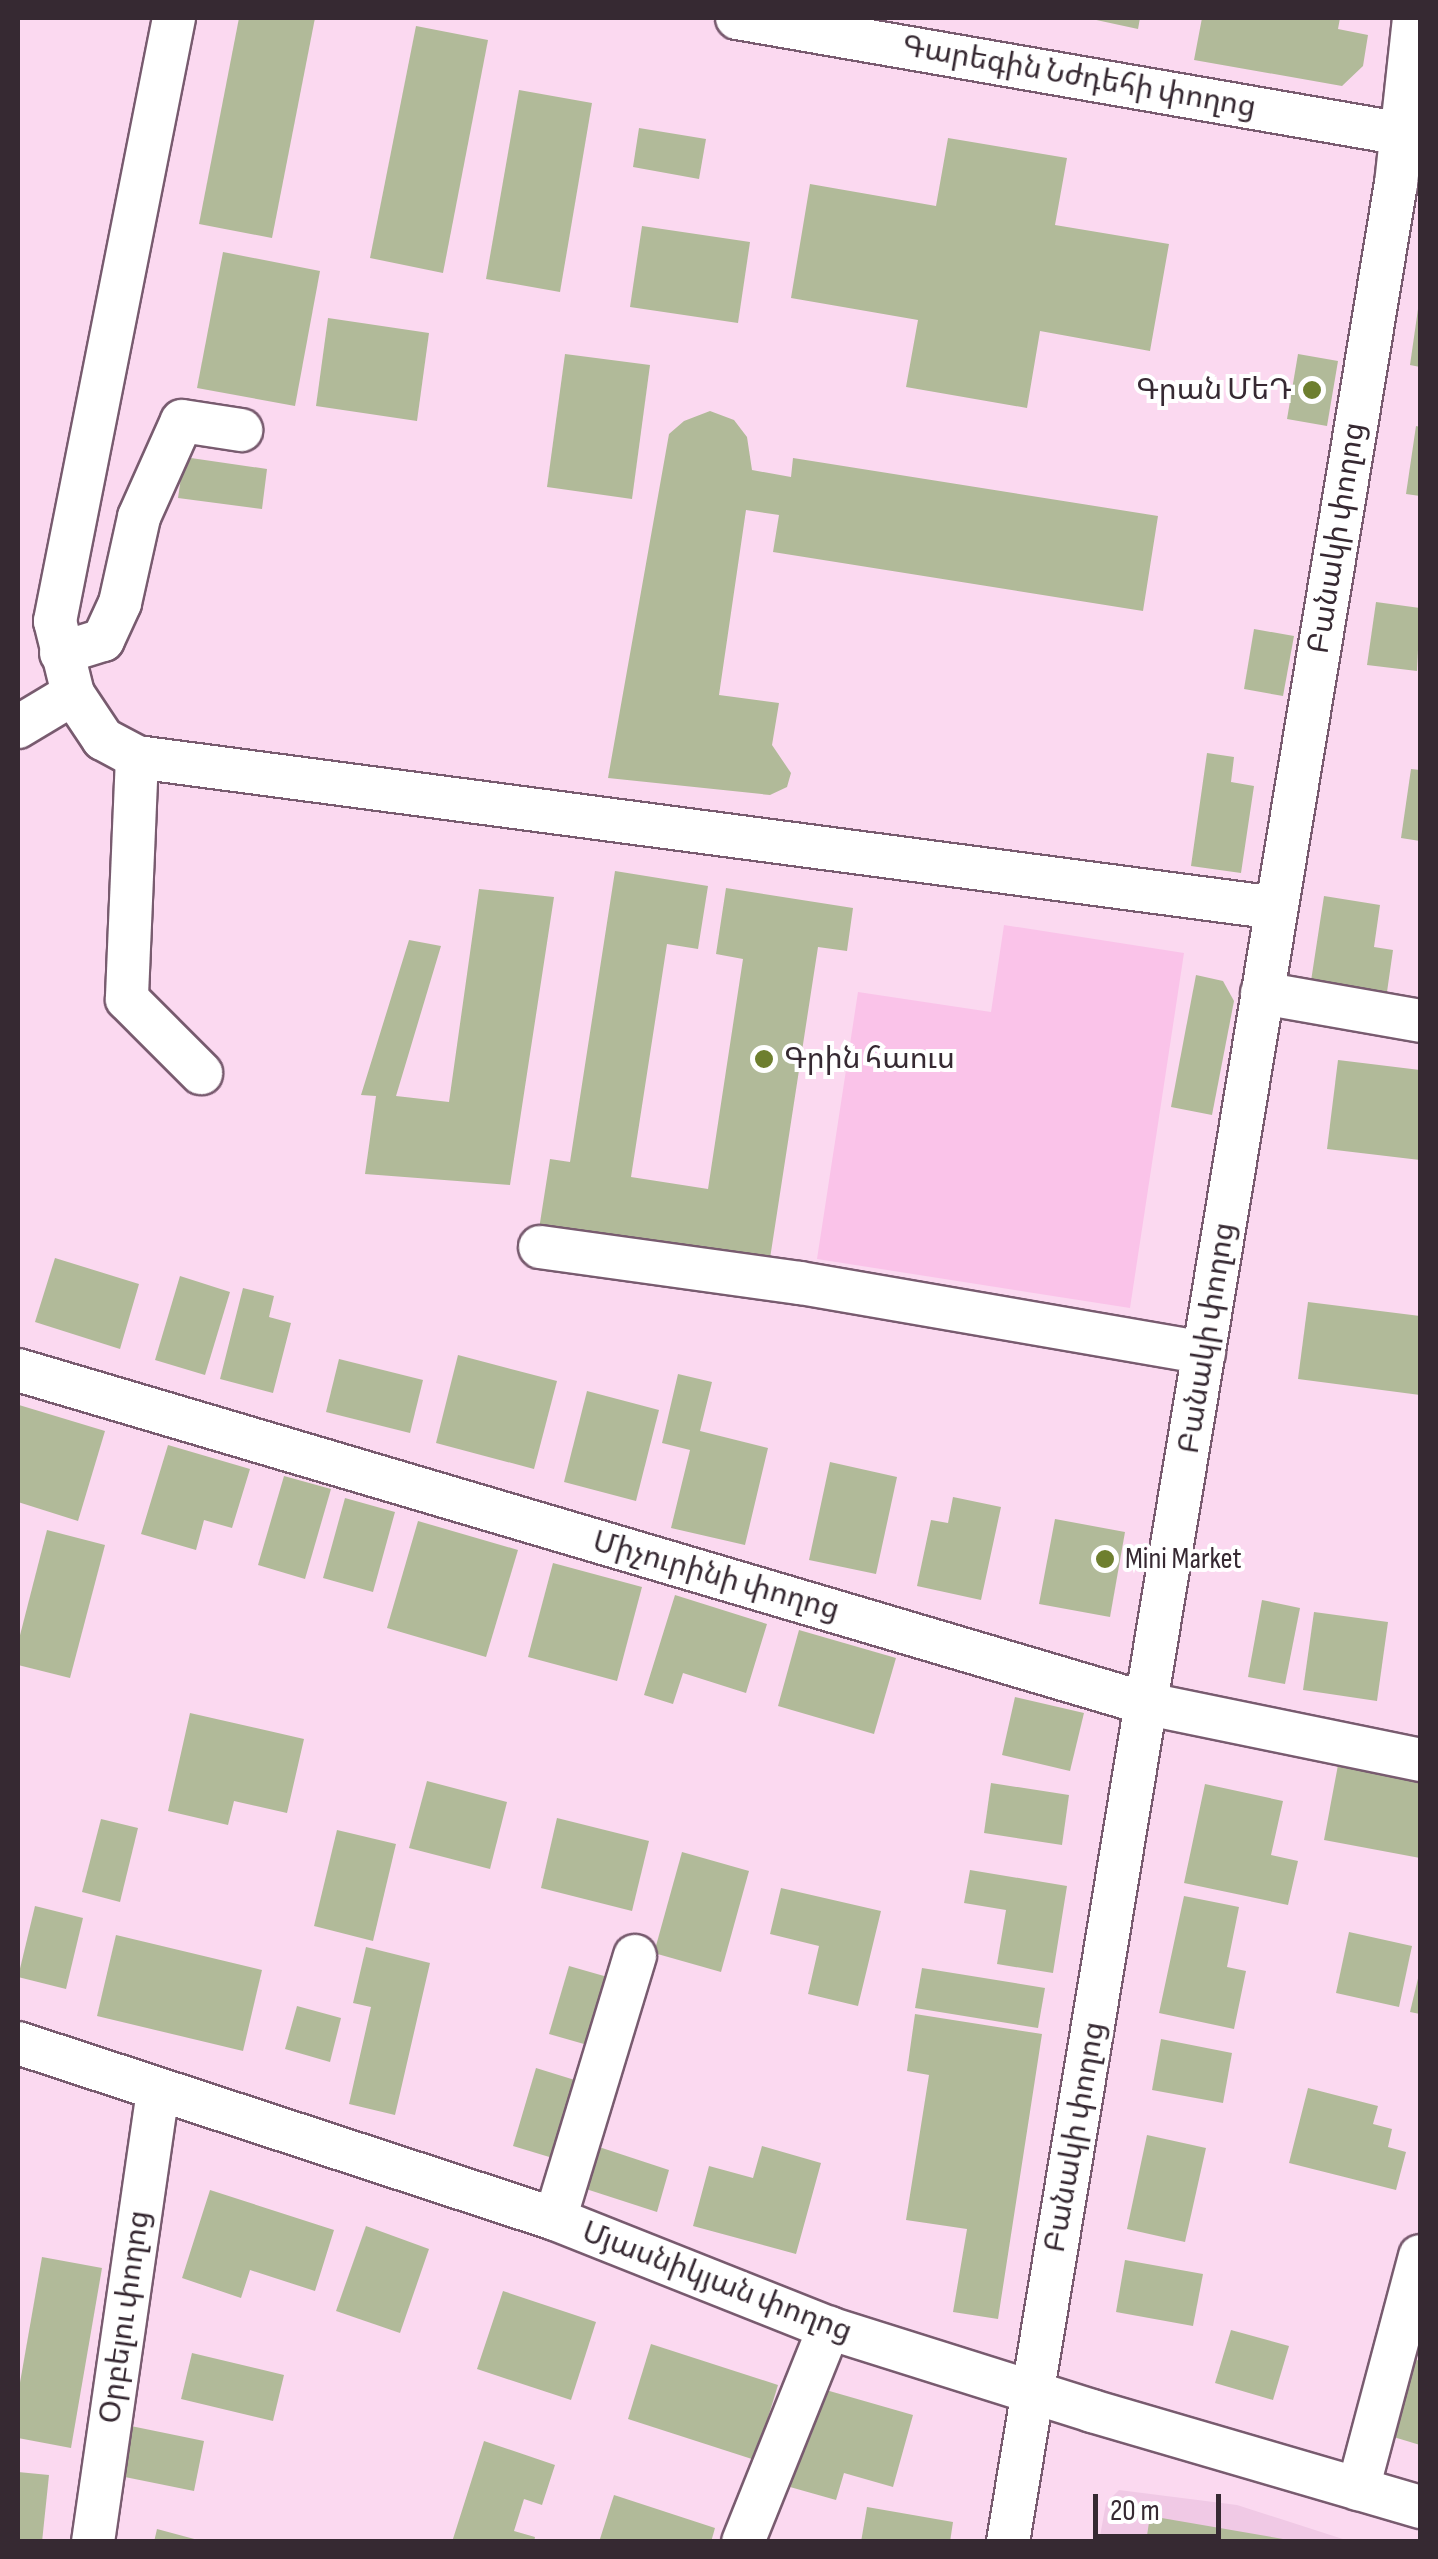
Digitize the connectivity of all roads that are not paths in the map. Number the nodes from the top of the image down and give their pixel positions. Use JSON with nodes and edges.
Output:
{"nodes":[{"id":1,"x":174,"y":18,"type":"edge"},
{"id":2,"x":737,"y":18,"type":"edge"},
{"id":3,"x":1414,"y":18,"type":"edge"},
{"id":4,"x":1412,"y":135,"type":"edge"},
{"id":5,"x":241,"y":430,"type":"dead end"},
{"id":6,"x":61,"y":653,"type":"junction"},
{"id":7,"x":73,"y":694,"type":"junction"},
{"id":8,"x":18,"y":727,"type":"edge"},
{"id":9,"x":137,"y":757,"type":"junction"},
{"id":10,"x":1276,"y":908,"type":"junction"},
{"id":11,"x":1262,"y":993,"type":"junction"},
{"id":12,"x":1420,"y":1021,"type":"edge"},
{"id":13,"x":200,"y":1073,"type":"dead end"},
{"id":14,"x":540,"y":1247,"type":"dead end"},
{"id":15,"x":1204,"y":1353,"type":"junction"},
{"id":16,"x":18,"y":1370,"type":"edge"},
{"id":17,"x":1148,"y":1704,"type":"junction"},
{"id":18,"x":1420,"y":1760,"type":"edge"},
{"id":19,"x":635,"y":1956,"type":"dead end"},
{"id":20,"x":18,"y":2043,"type":"edge"},
{"id":21,"x":158,"y":2092,"type":"junction"},
{"id":22,"x":555,"y":2220,"type":"junction"},
{"id":23,"x":1420,"y":2256,"type":"edge"},
{"id":24,"x":829,"y":2328,"type":"junction"},
{"id":25,"x":1032,"y":2389,"type":"junction"},
{"id":26,"x":1358,"y":2489,"type":"junction"},
{"id":27,"x":1420,"y":2507,"type":"edge"},
{"id":28,"x":93,"y":2542,"type":"edge"},
{"id":29,"x":743,"y":2542,"type":"edge"},
{"id":30,"x":1008,"y":2542,"type":"edge"}],
"edges":[{"from":1,"to":6,"type":"street"},
{"from":2,"to":4,"type":"street","name":"Գարեգին Նժդեհի փողոց"},
{"from":3,"to":4,"type":"street","name":"Բանակի փողոց"},
{"from":4,"to":10,"type":"street","name":"Բանակի փողոց"},
{"from":5,"to":6,"type":"street"},
{"from":6,"to":7,"type":"street"},
{"from":7,"to":8,"type":"street"},
{"from":7,"to":9,"type":"street"},
{"from":9,"to":10,"type":"street"},
{"from":9,"to":13,"type":"street"},
{"from":10,"to":11,"type":"street","name":"Բանակի փողոց"},
{"from":11,"to":12,"type":"street"},
{"from":11,"to":15,"type":"street","name":"Բանակի փողոց"},
{"from":14,"to":15,"type":"street"},
{"from":15,"to":17,"type":"street","name":"Բանակի փողոց"},
{"from":16,"to":17,"type":"street","name":"Միչուրինի փողոց"},
{"from":17,"to":18,"type":"street","name":"Միչուրինի փողոց"},
{"from":17,"to":25,"type":"street","name":"Բանակի փողոց"},
{"from":19,"to":22,"type":"street"},
{"from":20,"to":21,"type":"street","name":"Մյասնիկյան փողոց"},
{"from":21,"to":22,"type":"street","name":"Մյասնիկյան փողոց"},
{"from":21,"to":28,"type":"street","name":"Օրբելու փողոց"},
{"from":22,"to":24,"type":"street","name":"Մյասնիկյան փողոց"},
{"from":23,"to":26,"type":"street"},
{"from":24,"to":25,"type":"street","name":"Մյասնիկյան փողոց"},
{"from":24,"to":29,"type":"street"},
{"from":25,"to":26,"type":"street","name":"Մյասնիկյան փողոց"},
{"from":25,"to":30,"type":"street","name":"Բանակի փողոց"},
{"from":26,"to":27,"type":"street","name":"Մյասնիկյան փողոց"}]}
